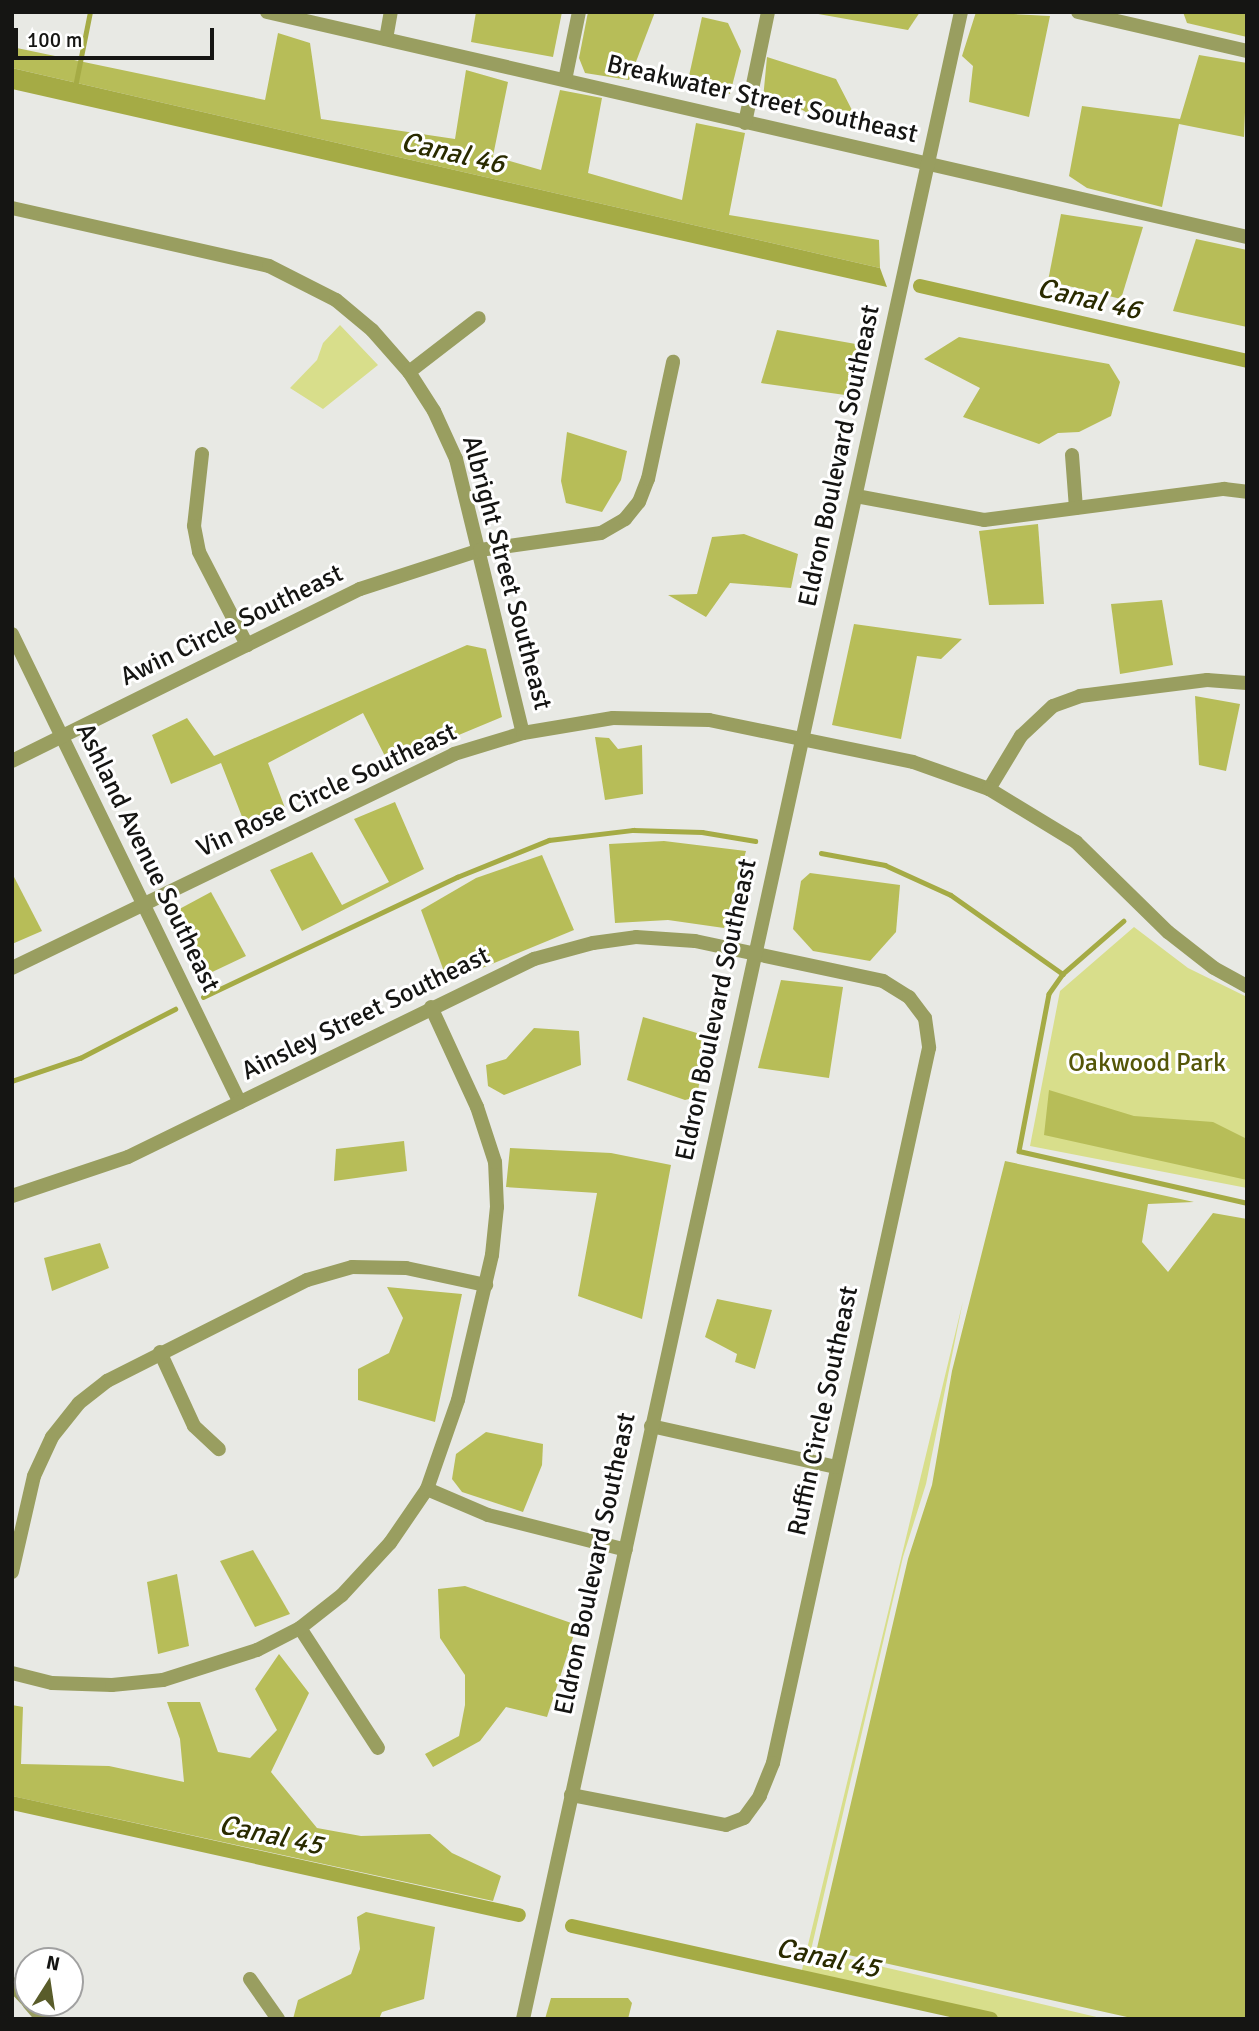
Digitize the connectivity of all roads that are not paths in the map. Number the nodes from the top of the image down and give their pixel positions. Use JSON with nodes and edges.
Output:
{"nodes":[{"id":1,"x":267,"y":12,"type":"edge"},
{"id":2,"x":391,"y":12,"type":"edge"},
{"id":3,"x":579,"y":12,"type":"edge"},
{"id":4,"x":768,"y":12,"type":"edge"},
{"id":5,"x":961,"y":12,"type":"edge"},
{"id":6,"x":1078,"y":12,"type":"edge"},
{"id":7,"x":386,"y":38,"type":"junction"},
{"id":8,"x":1247,"y":51,"type":"edge"},
{"id":9,"x":565,"y":80,"type":"junction"},
{"id":10,"x":745,"y":123,"type":"junction"},
{"id":11,"x":930,"y":164,"type":"junction"},
{"id":12,"x":12,"y":208,"type":"edge"},
{"id":13,"x":1247,"y":237,"type":"edge"},
{"id":14,"x":480,"y":318,"type":"dead end"},
{"id":15,"x":673,"y":362,"type":"dead end"},
{"id":16,"x":409,"y":372,"type":"junction"},
{"id":17,"x":202,"y":454,"type":"dead end"},
{"id":18,"x":1072,"y":455,"type":"dead end"},
{"id":19,"x":1247,"y":492,"type":"edge"},
{"id":20,"x":856,"y":496,"type":"junction"},
{"id":21,"x":1076,"y":508,"type":"junction"},
{"id":22,"x":480,"y":550,"type":"junction"},
{"id":23,"x":12,"y":634,"type":"edge"},
{"id":24,"x":247,"y":645,"type":"junction"},
{"id":25,"x":1247,"y":683,"type":"edge"},
{"id":26,"x":523,"y":733,"type":"junction"},
{"id":27,"x":803,"y":737,"type":"junction"},
{"id":28,"x":60,"y":739,"type":"junction"},
{"id":29,"x":12,"y":761,"type":"edge"},
{"id":30,"x":989,"y":789,"type":"junction"},
{"id":31,"x":144,"y":904,"type":"junction"},
{"id":32,"x":754,"y":954,"type":"junction"},
{"id":33,"x":12,"y":968,"type":"edge"},
{"id":34,"x":1247,"y":986,"type":"edge"},
{"id":35,"x":431,"y":1007,"type":"junction"},
{"id":36,"x":240,"y":1103,"type":"junction"},
{"id":37,"x":12,"y":1196,"type":"edge"},
{"id":38,"x":486,"y":1285,"type":"junction"},
{"id":39,"x":160,"y":1353,"type":"junction"},
{"id":40,"x":651,"y":1426,"type":"junction"},
{"id":41,"x":219,"y":1449,"type":"dead end"},
{"id":42,"x":836,"y":1467,"type":"junction"},
{"id":43,"x":427,"y":1489,"type":"junction"},
{"id":44,"x":626,"y":1550,"type":"junction"},
{"id":45,"x":12,"y":1572,"type":"edge"},
{"id":46,"x":300,"y":1628,"type":"junction"},
{"id":47,"x":12,"y":1673,"type":"edge"},
{"id":48,"x":378,"y":1748,"type":"dead end"},
{"id":49,"x":571,"y":1795,"type":"junction"},
{"id":50,"x":250,"y":1979,"type":"dead end"},
{"id":51,"x":278,"y":2019,"type":"edge"},
{"id":52,"x":523,"y":2019,"type":"edge"}],
"edges":[{"from":1,"to":7,"type":"street","name":"Breakwater Street Southeast"},
{"from":2,"to":7,"type":"street"},
{"from":3,"to":9,"type":"street"},
{"from":4,"to":10,"type":"street"},
{"from":5,"to":11,"type":"street","name":"Eldron Boulevard Southeast"},
{"from":6,"to":8,"type":"street"},
{"from":7,"to":9,"type":"street","name":"Breakwater Street Southeast"},
{"from":9,"to":10,"type":"street","name":"Breakwater Street Southeast"},
{"from":10,"to":11,"type":"street","name":"Breakwater Street Southeast"},
{"from":11,"to":13,"type":"street","name":"Breakwater Street Southeast"},
{"from":11,"to":20,"type":"street","name":"Eldron Boulevard Southeast"},
{"from":12,"to":16,"type":"street","name":"Albright Street Southeast"},
{"from":14,"to":16,"type":"street"},
{"from":15,"to":22,"type":"street","name":"Awin Circle Southeast"},
{"from":16,"to":22,"type":"street","name":"Albright Street Southeast"},
{"from":17,"to":24,"type":"street"},
{"from":18,"to":21,"type":"street"},
{"from":19,"to":21,"type":"street"},
{"from":20,"to":21,"type":"street"},
{"from":20,"to":27,"type":"street","name":"Eldron Boulevard Southeast"},
{"from":22,"to":24,"type":"street","name":"Awin Circle Southeast"},
{"from":22,"to":26,"type":"street","name":"Albright Street Southeast"},
{"from":23,"to":28,"type":"street","name":"Ashland Avenue Southeast"},
{"from":24,"to":28,"type":"street","name":"Awin Circle Southeast"},
{"from":25,"to":30,"type":"street"},
{"from":26,"to":27,"type":"street","name":"Vin Rose Circle Southeast"},
{"from":26,"to":31,"type":"street","name":"Vin Rose Circle Southeast"},
{"from":27,"to":30,"type":"street","name":"Vin Rose Circle Southeast"},
{"from":27,"to":32,"type":"street","name":"Eldron Boulevard Southeast"},
{"from":28,"to":29,"type":"street","name":"Awin Circle Southeast"},
{"from":28,"to":31,"type":"street","name":"Ashland Avenue Southeast"},
{"from":30,"to":34,"type":"street","name":"Vin Rose Circle Southeast"},
{"from":31,"to":33,"type":"street","name":"Vin Rose Circle Southeast"},
{"from":31,"to":36,"type":"street","name":"Ashland Avenue Southeast"},
{"from":32,"to":35,"type":"street","name":"Ainsley Street Southeast"},
{"from":32,"to":40,"type":"street","name":"Eldron Boulevard Southeast"},
{"from":32,"to":42,"type":"street","name":"Ruffin Circle Southeast"},
{"from":35,"to":36,"type":"street","name":"Ainsley Street Southeast"},
{"from":35,"to":38,"type":"street"},
{"from":36,"to":37,"type":"street","name":"Ainsley Street Southeast"},
{"from":38,"to":39,"type":"street"},
{"from":38,"to":43,"type":"street"},
{"from":39,"to":41,"type":"street"},
{"from":39,"to":45,"type":"street"},
{"from":40,"to":42,"type":"street"},
{"from":40,"to":44,"type":"street","name":"Eldron Boulevard Southeast"},
{"from":42,"to":49,"type":"street","name":"Ruffin Circle Southeast"},
{"from":43,"to":44,"type":"street"},
{"from":43,"to":46,"type":"street"},
{"from":44,"to":49,"type":"street","name":"Eldron Boulevard Southeast"},
{"from":46,"to":47,"type":"street"},
{"from":46,"to":48,"type":"street"},
{"from":49,"to":52,"type":"street","name":"Eldron Boulevard Southeast"},
{"from":50,"to":51,"type":"street"}]}
